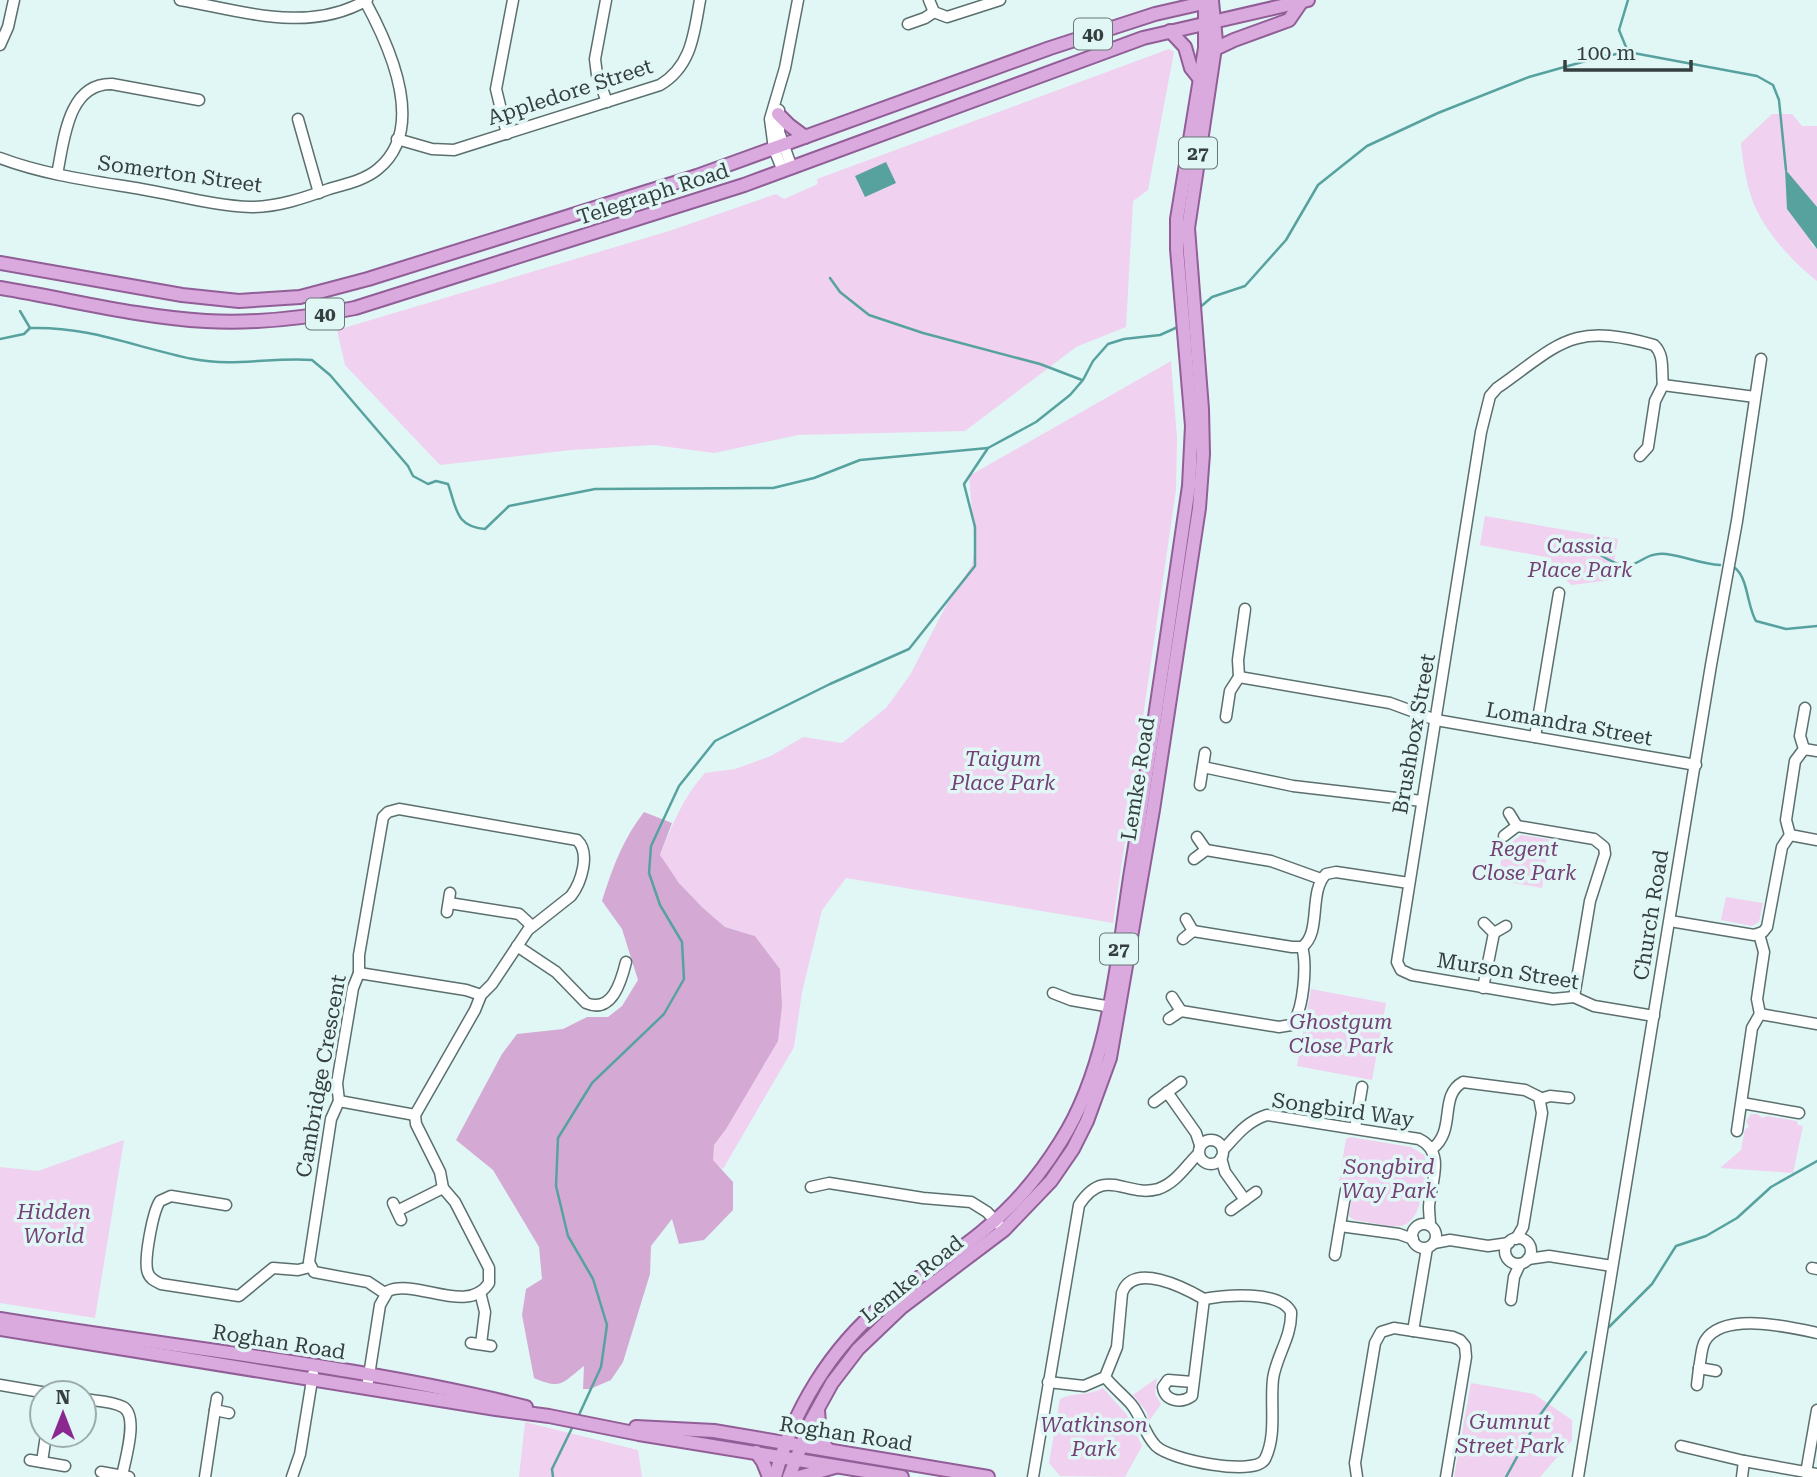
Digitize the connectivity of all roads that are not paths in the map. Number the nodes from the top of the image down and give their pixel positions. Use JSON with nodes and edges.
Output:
{"nodes":[{"id":1,"x":14,"y":0,"type":"edge"},
{"id":2,"x":180,"y":0,"type":"edge"},
{"id":3,"x":513,"y":0,"type":"edge"},
{"id":4,"x":606,"y":0,"type":"edge"},
{"id":5,"x":700,"y":0,"type":"edge"},
{"id":6,"x":798,"y":0,"type":"edge"},
{"id":7,"x":929,"y":0,"type":"edge"},
{"id":8,"x":999,"y":0,"type":"edge"},
{"id":9,"x":366,"y":1,"type":"edge"},
{"id":10,"x":1211,"y":1,"type":"edge"},
{"id":11,"x":1305,"y":1,"type":"edge"},
{"id":12,"x":224,"y":4,"type":"edge"},
{"id":13,"x":934,"y":12,"type":"junction"},
{"id":14,"x":1210,"y":22,"type":"junction"},
{"id":15,"x":905,"y":28,"type":"dead end"},
{"id":16,"x":1170,"y":31,"type":"junction"},
{"id":17,"x":0,"y":44,"type":"edge"},
{"id":18,"x":1215,"y":49,"type":"junction"},
{"id":19,"x":1199,"y":79,"type":"junction"},
{"id":20,"x":778,"y":96,"type":"junction"},
{"id":21,"x":199,"y":100,"type":"dead end"},
{"id":22,"x":607,"y":102,"type":"junction"},
{"id":23,"x":778,"y":114,"type":"junction"},
{"id":24,"x":298,"y":119,"type":"dead end"},
{"id":25,"x":507,"y":134,"type":"junction"},
{"id":26,"x":805,"y":137,"type":"junction"},
{"id":27,"x":397,"y":139,"type":"junction"},
{"id":28,"x":778,"y":147,"type":"junction"},
{"id":29,"x":0,"y":158,"type":"edge"},
{"id":30,"x":787,"y":170,"type":"junction"},
{"id":31,"x":57,"y":174,"type":"junction"},
{"id":32,"x":319,"y":193,"type":"junction"},
{"id":33,"x":1184,"y":262,"type":"junction"},
{"id":34,"x":0,"y":263,"type":"edge"},
{"id":35,"x":0,"y":288,"type":"edge"},
{"id":36,"x":1761,"y":359,"type":"dead end"},
{"id":37,"x":1663,"y":385,"type":"junction"},
{"id":38,"x":1755,"y":397,"type":"junction"},
{"id":39,"x":1640,"y":456,"type":"dead end"},
{"id":40,"x":1559,"y":593,"type":"dead end"},
{"id":41,"x":1245,"y":609,"type":"dead end"},
{"id":42,"x":1238,"y":677,"type":"junction"},
{"id":43,"x":1805,"y":708,"type":"dead end"},
{"id":44,"x":1226,"y":718,"type":"dead end"},
{"id":45,"x":1436,"y":720,"type":"junction"},
{"id":46,"x":1535,"y":737,"type":"junction"},
{"id":47,"x":1804,"y":749,"type":"junction"},
{"id":48,"x":1817,"y":751,"type":"edge"},
{"id":49,"x":1205,"y":753,"type":"dead end"},
{"id":50,"x":1696,"y":765,"type":"junction"},
{"id":51,"x":1203,"y":767,"type":"junction"},
{"id":52,"x":1200,"y":785,"type":"dead end"},
{"id":53,"x":1422,"y":801,"type":"junction"},
{"id":54,"x":1509,"y":813,"type":"dead end"},
{"id":55,"x":1517,"y":826,"type":"junction"},
{"id":56,"x":1790,"y":835,"type":"junction"},
{"id":57,"x":1504,"y":836,"type":"dead end"},
{"id":58,"x":1197,"y":837,"type":"dead end"},
{"id":59,"x":1817,"y":840,"type":"edge"},
{"id":60,"x":1206,"y":850,"type":"junction"},
{"id":61,"x":1194,"y":859,"type":"dead end"},
{"id":62,"x":1321,"y":879,"type":"junction"},
{"id":63,"x":1409,"y":883,"type":"junction"},
{"id":64,"x":449,"y":903,"type":"dead end"},
{"id":65,"x":1186,"y":919,"type":"dead end"},
{"id":66,"x":1670,"y":921,"type":"junction"},
{"id":67,"x":1484,"y":923,"type":"dead end"},
{"id":68,"x":532,"y":926,"type":"junction"},
{"id":69,"x":1506,"y":926,"type":"dead end"},
{"id":70,"x":1193,"y":931,"type":"junction"},
{"id":71,"x":1494,"y":933,"type":"junction"},
{"id":72,"x":1759,"y":934,"type":"junction"},
{"id":73,"x":1183,"y":939,"type":"dead end"},
{"id":74,"x":517,"y":946,"type":"junction"},
{"id":75,"x":1302,"y":947,"type":"junction"},
{"id":76,"x":626,"y":962,"type":"dead end"},
{"id":77,"x":1399,"y":967,"type":"joint"},
{"id":78,"x":359,"y":973,"type":"junction"},
{"id":79,"x":1483,"y":988,"type":"junction"},
{"id":80,"x":1053,"y":993,"type":"dead end"},
{"id":81,"x":481,"y":995,"type":"junction"},
{"id":82,"x":1172,"y":997,"type":"dead end"},
{"id":83,"x":1574,"y":997,"type":"junction"},
{"id":84,"x":1115,"y":1008,"type":"junction"},
{"id":85,"x":1181,"y":1011,"type":"junction"},
{"id":86,"x":1760,"y":1014,"type":"junction"},
{"id":87,"x":1654,"y":1016,"type":"junction"},
{"id":88,"x":1169,"y":1019,"type":"dead end"},
{"id":89,"x":1817,"y":1024,"type":"edge"},
{"id":90,"x":1181,"y":1082,"type":"dead end"},
{"id":91,"x":1363,"y":1087,"type":"dead end"},
{"id":92,"x":1167,"y":1092,"type":"junction"},
{"id":93,"x":1569,"y":1098,"type":"dead end"},
{"id":94,"x":1540,"y":1099,"type":"junction"},
{"id":95,"x":339,"y":1101,"type":"junction"},
{"id":96,"x":1154,"y":1102,"type":"dead end"},
{"id":97,"x":1742,"y":1103,"type":"junction"},
{"id":98,"x":1799,"y":1113,"type":"dead end"},
{"id":99,"x":415,"y":1115,"type":"junction"},
{"id":100,"x":1356,"y":1128,"type":"junction"},
{"id":101,"x":1737,"y":1131,"type":"dead end"},
{"id":102,"x":1432,"y":1149,"type":"junction"},
{"id":103,"x":1211,"y":1152,"type":"junction"},
{"id":104,"x":811,"y":1187,"type":"dead end"},
{"id":105,"x":443,"y":1188,"type":"junction"},
{"id":106,"x":1346,"y":1190,"type":"dead end"},
{"id":107,"x":1256,"y":1192,"type":"dead end"},
{"id":108,"x":1245,"y":1200,"type":"junction"},
{"id":109,"x":226,"y":1205,"type":"dead end"},
{"id":110,"x":1231,"y":1210,"type":"dead end"},
{"id":111,"x":397,"y":1211,"type":"dead end"},
{"id":112,"x":1000,"y":1226,"type":"junction"},
{"id":113,"x":1340,"y":1226,"type":"junction"},
{"id":114,"x":1413,"y":1235,"type":"junction"},
{"id":115,"x":1429,"y":1236,"type":"junction"},
{"id":116,"x":1518,"y":1251,"type":"junction"},
{"id":117,"x":1335,"y":1255,"type":"dead end"},
{"id":118,"x":1612,"y":1266,"type":"junction"},
{"id":119,"x":310,"y":1267,"type":"junction"},
{"id":120,"x":480,"y":1292,"type":"junction"},
{"id":121,"x":386,"y":1294,"type":"junction"},
{"id":122,"x":1204,"y":1299,"type":"junction"},
{"id":123,"x":1511,"y":1300,"type":"dead end"},
{"id":124,"x":0,"y":1320,"type":"edge"},
{"id":125,"x":0,"y":1329,"type":"edge"},
{"id":126,"x":1413,"y":1331,"type":"junction"},
{"id":127,"x":1817,"y":1334,"type":"edge"},
{"id":128,"x":481,"y":1344,"type":"dead end"},
{"id":129,"x":1699,"y":1368,"type":"junction"},
{"id":130,"x":1716,"y":1371,"type":"dead end"},
{"id":131,"x":314,"y":1373,"type":"junction"},
{"id":132,"x":1105,"y":1377,"type":"junction"},
{"id":133,"x":368,"y":1382,"type":"junction"},
{"id":134,"x":1048,"y":1382,"type":"junction"},
{"id":135,"x":1193,"y":1382,"type":"dead end"},
{"id":136,"x":0,"y":1385,"type":"edge"},
{"id":137,"x":1697,"y":1385,"type":"dead end"},
{"id":138,"x":28,"y":1390,"type":"edge"},
{"id":139,"x":217,"y":1398,"type":"dead end"},
{"id":140,"x":98,"y":1402,"type":"edge"},
{"id":141,"x":215,"y":1410,"type":"junction"},
{"id":142,"x":818,"y":1410,"type":"junction"},
{"id":143,"x":1817,"y":1410,"type":"edge"},
{"id":144,"x":229,"y":1413,"type":"dead end"},
{"id":145,"x":609,"y":1427,"type":"junction"},
{"id":146,"x":785,"y":1443,"type":"junction"},
{"id":147,"x":800,"y":1446,"type":"junction"},
{"id":148,"x":1681,"y":1446,"type":"dead end"},
{"id":149,"x":44,"y":1449,"type":"edge"},
{"id":150,"x":828,"y":1450,"type":"junction"},
{"id":151,"x":756,"y":1452,"type":"junction"},
{"id":152,"x":781,"y":1457,"type":"junction"},
{"id":153,"x":795,"y":1459,"type":"junction"},
{"id":154,"x":30,"y":1460,"type":"dead end"},
{"id":155,"x":1744,"y":1461,"type":"junction"},
{"id":156,"x":42,"y":1462,"type":"junction"},
{"id":157,"x":65,"y":1466,"type":"dead end"},
{"id":158,"x":839,"y":1466,"type":"junction"},
{"id":159,"x":101,"y":1472,"type":"dead end"},
{"id":160,"x":1812,"y":1474,"type":"edge"},
{"id":161,"x":126,"y":1476,"type":"edge"},
{"id":162,"x":205,"y":1477,"type":"edge"},
{"id":163,"x":292,"y":1477,"type":"edge"},
{"id":164,"x":769,"y":1477,"type":"edge"},
{"id":165,"x":775,"y":1477,"type":"edge"},
{"id":166,"x":789,"y":1477,"type":"edge"},
{"id":167,"x":799,"y":1477,"type":"edge"},
{"id":168,"x":902,"y":1477,"type":"edge"},
{"id":169,"x":988,"y":1477,"type":"edge"},
{"id":170,"x":1033,"y":1477,"type":"edge"},
{"id":171,"x":1357,"y":1477,"type":"edge"},
{"id":172,"x":1446,"y":1477,"type":"edge"},
{"id":173,"x":1578,"y":1477,"type":"edge"},
{"id":174,"x":1742,"y":1477,"type":"edge"}],
"edges":[{"from":1,"to":17,"type":"street"},
{"from":2,"to":12,"type":"street"},
{"from":3,"to":25,"type":"street"},
{"from":4,"to":22,"type":"street"},
{"from":5,"to":22,"type":"street","name":"Appledore Street"},
{"from":6,"to":20,"type":"street"},
{"from":7,"to":13,"type":"street"},
{"from":8,"to":13,"type":"street"},
{"from":9,"to":12,"type":"street"},
{"from":9,"to":27,"type":"street","name":"Somerton Street"},
{"from":10,"to":14,"type":"main road","name":"Lemke Road","number":"27"},
{"from":10,"to":26,"type":"main road","name":"Telegraph Road","number":"40"},
{"from":11,"to":14,"type":"main road","name":"Telegraph Road","number":"40"},
{"from":11,"to":18,"type":"main road"},
{"from":13,"to":15,"type":"street"},
{"from":14,"to":16,"type":"main road","name":"Telegraph Road","number":"40"},
{"from":14,"to":18,"type":"main road","name":"Lemke Road","number":"27"},
{"from":14,"to":19,"type":"main road","name":"Lemke Road","number":"27"},
{"from":16,"to":19,"type":"main road"},
{"from":16,"to":30,"type":"main road","name":"Telegraph Road","number":"40"},
{"from":18,"to":33,"type":"main road","name":"Lemke Road","number":"27"},
{"from":19,"to":33,"type":"main road","name":"Lemke Road","number":"27"},
{"from":20,"to":23,"type":"street"},
{"from":20,"to":28,"type":"street"},
{"from":21,"to":31,"type":"street"},
{"from":22,"to":25,"type":"street","name":"Appledore Street"},
{"from":23,"to":26,"type":"main road"},
{"from":23,"to":28,"type":"street"},
{"from":24,"to":32,"type":"street"},
{"from":25,"to":27,"type":"street","name":"Appledore Street"},
{"from":26,"to":28,"type":"main road","name":"Telegraph Road","number":"40"},
{"from":27,"to":32,"type":"street","name":"Somerton Street"},
{"from":28,"to":30,"type":"street"},
{"from":28,"to":34,"type":"main road","name":"Telegraph Road","number":"40"},
{"from":29,"to":31,"type":"street","name":"Somerton Street"},
{"from":30,"to":35,"type":"main road","name":"Telegraph Road","number":"40"},
{"from":31,"to":32,"type":"street","name":"Somerton Street"},
{"from":33,"to":84,"type":"main road","name":"Lemke Road","number":"27"},
{"from":36,"to":38,"type":"street","name":"Church Road"},
{"from":37,"to":38,"type":"street"},
{"from":37,"to":39,"type":"street"},
{"from":37,"to":45,"type":"street","name":"Brushbox Street"},
{"from":38,"to":50,"type":"street","name":"Church Road"},
{"from":40,"to":46,"type":"street"},
{"from":41,"to":42,"type":"street"},
{"from":42,"to":44,"type":"street"},
{"from":42,"to":45,"type":"street","name":"Lomandra Street"},
{"from":43,"to":47,"type":"street"},
{"from":45,"to":46,"type":"street","name":"Lomandra Street"},
{"from":45,"to":53,"type":"street","name":"Brushbox Street"},
{"from":46,"to":50,"type":"street","name":"Lomandra Street"},
{"from":47,"to":48,"type":"street"},
{"from":47,"to":56,"type":"street"},
{"from":49,"to":51,"type":"street"},
{"from":50,"to":66,"type":"street","name":"Church Road"},
{"from":51,"to":52,"type":"street"},
{"from":51,"to":53,"type":"street"},
{"from":53,"to":63,"type":"street","name":"Brushbox Street"},
{"from":54,"to":55,"type":"street"},
{"from":55,"to":57,"type":"street"},
{"from":55,"to":83,"type":"street"},
{"from":56,"to":59,"type":"street"},
{"from":56,"to":72,"type":"street"},
{"from":58,"to":60,"type":"street"},
{"from":60,"to":61,"type":"street"},
{"from":60,"to":62,"type":"street"},
{"from":62,"to":63,"type":"street"},
{"from":62,"to":75,"type":"street"},
{"from":63,"to":77,"type":"street","name":"Brushbox Street"},
{"from":64,"to":68,"type":"street"},
{"from":65,"to":70,"type":"street"},
{"from":66,"to":72,"type":"street"},
{"from":66,"to":87,"type":"street","name":"Church Road"},
{"from":67,"to":71,"type":"street"},
{"from":68,"to":74,"type":"street","name":"Cambridge Crescent"},
{"from":68,"to":78,"type":"street","name":"Cambridge Crescent"},
{"from":69,"to":71,"type":"street"},
{"from":70,"to":73,"type":"street"},
{"from":70,"to":75,"type":"street"},
{"from":71,"to":79,"type":"street"},
{"from":72,"to":86,"type":"street"},
{"from":74,"to":76,"type":"street"},
{"from":74,"to":81,"type":"street","name":"Cambridge Crescent"},
{"from":75,"to":85,"type":"street"},
{"from":77,"to":79,"type":"street","name":"Murson Street"},
{"from":78,"to":81,"type":"street"},
{"from":78,"to":95,"type":"street","name":"Cambridge Crescent"},
{"from":79,"to":83,"type":"street","name":"Murson Street"},
{"from":80,"to":84,"type":"street"},
{"from":81,"to":99,"type":"street","name":"Cambridge Crescent"},
{"from":82,"to":85,"type":"street"},
{"from":83,"to":87,"type":"street","name":"Murson Street"},
{"from":84,"to":112,"type":"main road","name":"Lemke Road","number":"27"},
{"from":85,"to":88,"type":"street"},
{"from":86,"to":89,"type":"street"},
{"from":86,"to":97,"type":"street"},
{"from":87,"to":118,"type":"street","name":"Church Road"},
{"from":90,"to":92,"type":"street"},
{"from":91,"to":100,"type":"street"},
{"from":92,"to":96,"type":"street"},
{"from":92,"to":103,"type":"street"},
{"from":93,"to":94,"type":"street"},
{"from":94,"to":102,"type":"street"},
{"from":94,"to":116,"type":"street"},
{"from":95,"to":99,"type":"street"},
{"from":95,"to":119,"type":"street","name":"Cambridge Crescent"},
{"from":97,"to":98,"type":"street"},
{"from":97,"to":101,"type":"street"},
{"from":99,"to":105,"type":"street"},
{"from":100,"to":102,"type":"street","name":"Songbird Way"},
{"from":100,"to":103,"type":"street","name":"Songbird Way"},
{"from":102,"to":115,"type":"street","name":"Songbird Way"},
{"from":103,"to":108,"type":"street"},
{"from":103,"to":134,"type":"street"},
{"from":104,"to":112,"type":"street"},
{"from":105,"to":111,"type":"street"},
{"from":105,"to":120,"type":"street"},
{"from":106,"to":113,"type":"street"},
{"from":107,"to":108,"type":"street"},
{"from":108,"to":110,"type":"street"},
{"from":109,"to":119,"type":"street"},
{"from":112,"to":142,"type":"main road","name":"Lemke Road","number":"27"},
{"from":112,"to":146,"type":"main road","name":"Lemke Road","number":"27"},
{"from":113,"to":114,"type":"street"},
{"from":113,"to":117,"type":"street"},
{"from":114,"to":115,"type":"street"},
{"from":114,"to":115,"type":"street"},
{"from":115,"to":116,"type":"street"},
{"from":115,"to":126,"type":"street","name":"Songbird Way"},
{"from":116,"to":118,"type":"street"},
{"from":116,"to":123,"type":"street"},
{"from":118,"to":173,"type":"street","name":"Church Road"},
{"from":119,"to":121,"type":"street"},
{"from":120,"to":121,"type":"street"},
{"from":120,"to":128,"type":"street"},
{"from":121,"to":133,"type":"street"},
{"from":122,"to":132,"type":"street"},
{"from":122,"to":132,"type":"street"},
{"from":122,"to":135,"type":"street"},
{"from":124,"to":131,"type":"main road","name":"Roghan Road"},
{"from":125,"to":131,"type":"main road","name":"Roghan Road"},
{"from":126,"to":171,"type":"street"},
{"from":126,"to":172,"type":"street"},
{"from":127,"to":129,"type":"street"},
{"from":129,"to":130,"type":"street"},
{"from":129,"to":137,"type":"street"},
{"from":131,"to":133,"type":"main road","name":"Roghan Road"},
{"from":131,"to":163,"type":"street"},
{"from":132,"to":134,"type":"street"},
{"from":133,"to":145,"type":"main road","name":"Roghan Road"},
{"from":134,"to":170,"type":"street"},
{"from":136,"to":138,"type":"street"},
{"from":139,"to":141,"type":"street"},
{"from":140,"to":161,"type":"street"},
{"from":141,"to":144,"type":"street"},
{"from":141,"to":162,"type":"street"},
{"from":142,"to":147,"type":"main road","name":"Lemke Road","number":"27"},
{"from":142,"to":150,"type":"main road"},
{"from":143,"to":160,"type":"street"},
{"from":145,"to":146,"type":"main road","name":"Roghan Road"},
{"from":145,"to":151,"type":"main road","name":"Roghan Road"},
{"from":146,"to":147,"type":"main road","name":"Roghan Road"},
{"from":146,"to":152,"type":"main road","number":"27"},
{"from":147,"to":150,"type":"main road","name":"Roghan Road"},
{"from":147,"to":153,"type":"main road","number":"27"},
{"from":148,"to":155,"type":"street"},
{"from":149,"to":156,"type":"street"},
{"from":150,"to":169,"type":"main road","name":"Roghan Road"},
{"from":151,"to":152,"type":"main road","name":"Roghan Road"},
{"from":151,"to":164,"type":"main road"},
{"from":152,"to":153,"type":"main road","name":"Roghan Road"},
{"from":152,"to":165,"type":"main road","number":"27"},
{"from":153,"to":158,"type":"main road","name":"Roghan Road"},
{"from":153,"to":166,"type":"main road","number":"27"},
{"from":154,"to":156,"type":"street"},
{"from":155,"to":160,"type":"street"},
{"from":155,"to":174,"type":"street"},
{"from":156,"to":157,"type":"street"},
{"from":158,"to":167,"type":"main road"},
{"from":158,"to":168,"type":"main road","name":"Roghan Road"},
{"from":159,"to":161,"type":"street"}]}
